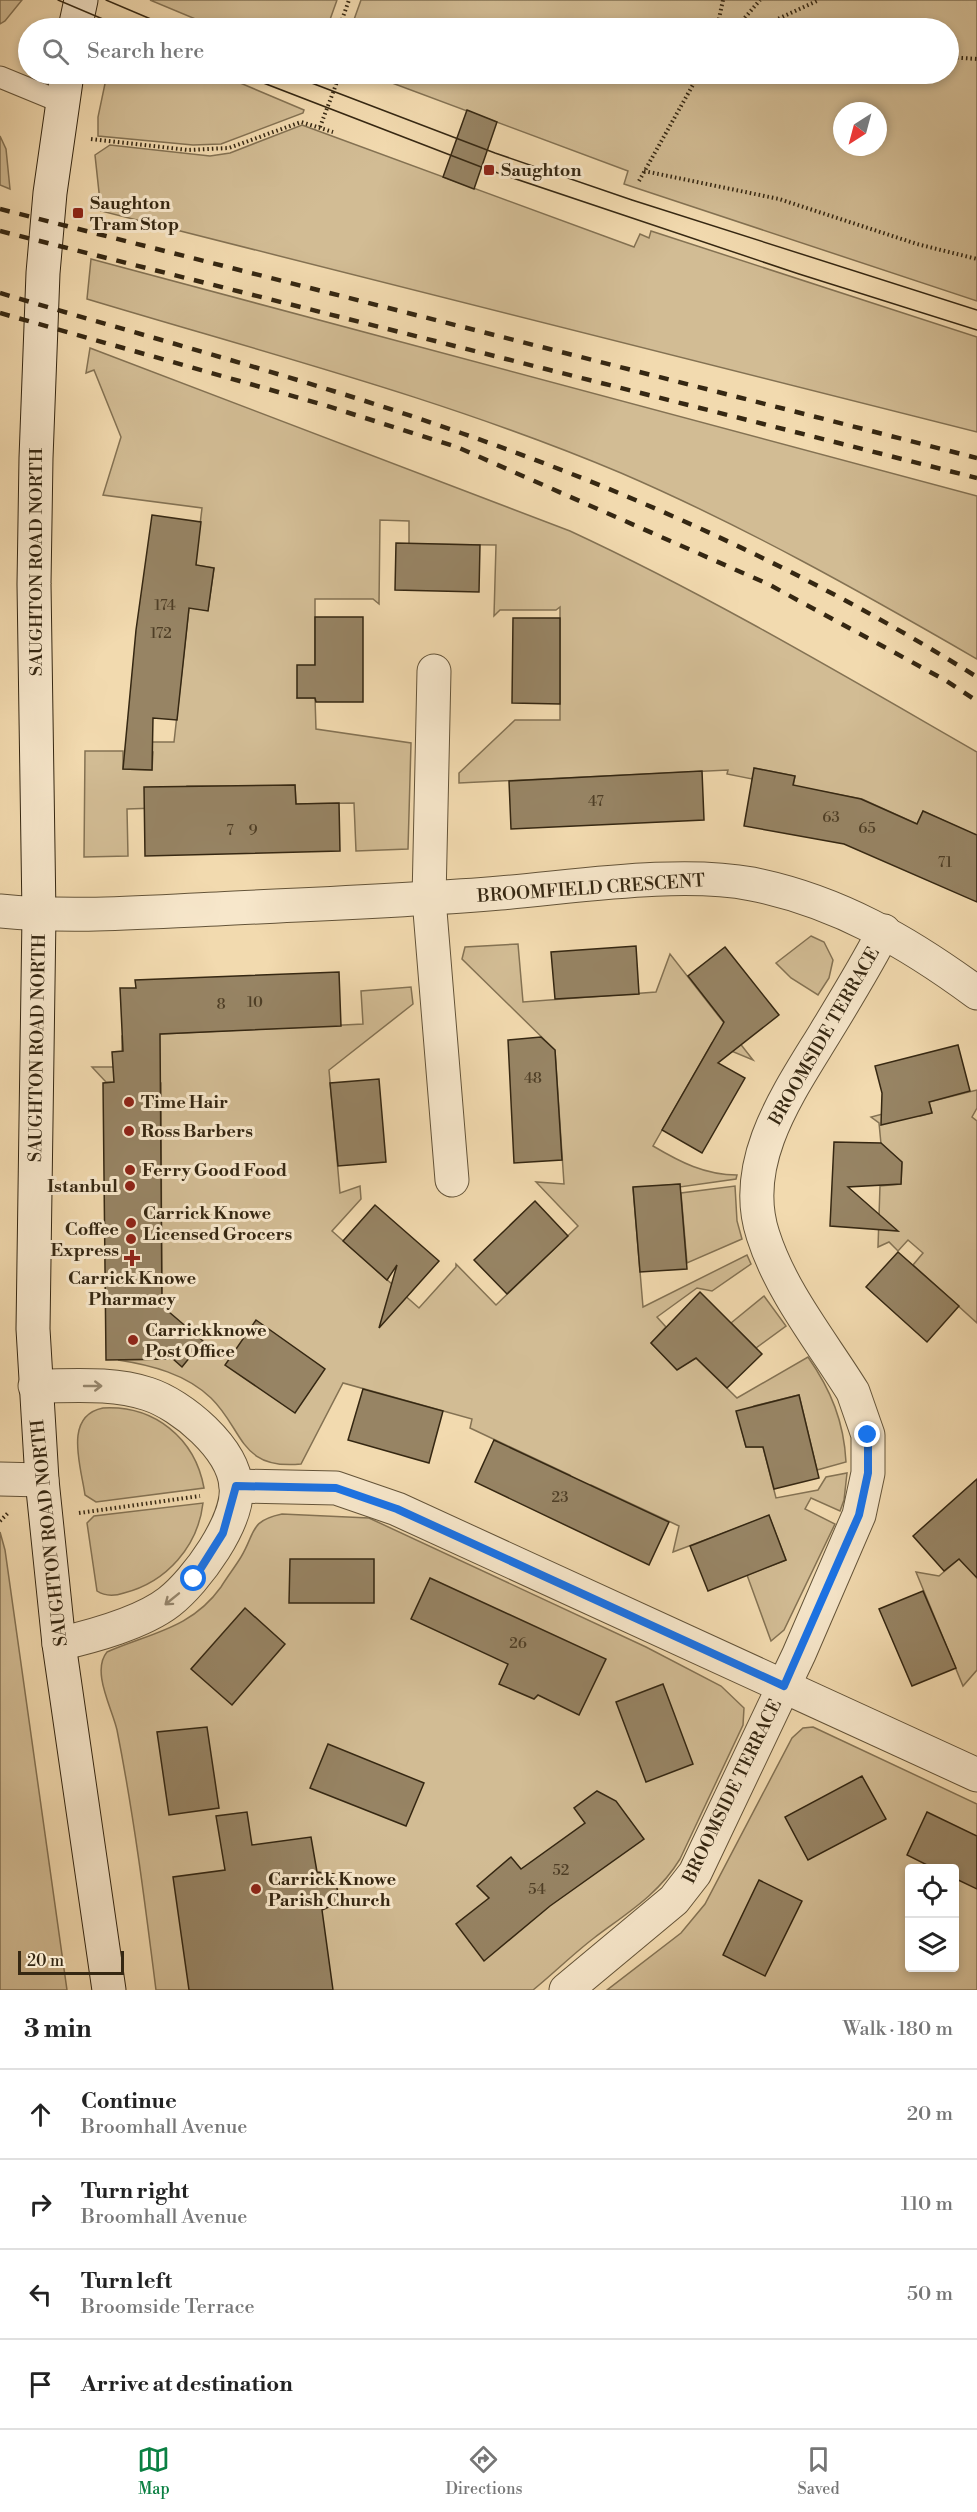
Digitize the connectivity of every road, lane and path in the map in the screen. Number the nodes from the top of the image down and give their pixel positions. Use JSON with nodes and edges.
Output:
{"nodes":[{"id":1,"x":81,"y":0,"type":"edge"},
{"id":2,"x":349,"y":0,"type":"edge"},
{"id":3,"x":723,"y":0,"type":"edge"},
{"id":4,"x":760,"y":0,"type":"edge"},
{"id":5,"x":819,"y":0,"type":"edge"},
{"id":6,"x":77,"y":18,"type":"edge"},
{"id":7,"x":343,"y":18,"type":"edge"},
{"id":8,"x":719,"y":18,"type":"edge"},
{"id":9,"x":745,"y":18,"type":"edge"},
{"id":10,"x":780,"y":18,"type":"edge"},
{"id":11,"x":959,"y":58,"type":"edge"},
{"id":12,"x":977,"y":59,"type":"edge"},
{"id":13,"x":0,"y":77,"type":"edge"},
{"id":14,"x":18,"y":80,"type":"edge"},
{"id":15,"x":41,"y":84,"type":"edge"},
{"id":16,"x":336,"y":84,"type":"edge"},
{"id":17,"x":693,"y":84,"type":"edge"},
{"id":18,"x":64,"y":88,"type":"edge"},
{"id":19,"x":320,"y":127,"type":"junction"},
{"id":20,"x":333,"y":132,"type":"dead end"},
{"id":21,"x":57,"y":135,"type":"junction"},
{"id":22,"x":644,"y":171,"type":"junction"},
{"id":23,"x":639,"y":181,"type":"dead end"},
{"id":24,"x":977,"y":259,"type":"edge"},
{"id":25,"x":434,"y":671,"type":"dead end"},
{"id":26,"x":429,"y":899,"type":"junction"},
{"id":27,"x":0,"y":911,"type":"edge"},
{"id":28,"x":39,"y":915,"type":"junction"},
{"id":29,"x":884,"y":931,"type":"junction"},
{"id":30,"x":977,"y":993,"type":"edge"},
{"id":31,"x":452,"y":1180,"type":"dead end"},
{"id":32,"x":35,"y":1386,"type":"junction"},
{"id":33,"x":0,"y":1479,"type":"edge"},
{"id":34,"x":42,"y":1480,"type":"junction"},
{"id":35,"x":236,"y":1486,"type":"junction"},
{"id":36,"x":200,"y":1496,"type":"dead end"},
{"id":37,"x":46,"y":1517,"type":"junction"},
{"id":38,"x":59,"y":1644,"type":"junction"},
{"id":39,"x":784,"y":1686,"type":"junction"},
{"id":40,"x":977,"y":1775,"type":"edge"},
{"id":41,"x":109,"y":1990,"type":"edge"},
{"id":42,"x":566,"y":1990,"type":"edge"}],
"edges":[{"from":1,"to":6,"type":"street"},
{"from":2,"to":7,"type":"path"},
{"from":3,"to":8,"type":"path"},
{"from":4,"to":9,"type":"path"},
{"from":5,"to":10,"type":"path"},
{"from":11,"to":12,"type":"path"},
{"from":13,"to":14,"type":"lane"},
{"from":15,"to":18,"type":"lane"},
{"from":16,"to":19,"type":"path"},
{"from":17,"to":22,"type":"path"},
{"from":18,"to":21,"type":"street","name":"SAUGHTON ROAD NORTH"},
{"from":19,"to":20,"type":"path"},
{"from":19,"to":21,"type":"path"},
{"from":21,"to":28,"type":"street","name":"SAUGHTON ROAD NORTH"},
{"from":22,"to":23,"type":"path"},
{"from":22,"to":24,"type":"path"},
{"from":25,"to":26,"type":"street"},
{"from":26,"to":28,"type":"street","name":"BROOMFIELD CRESCENT"},
{"from":26,"to":29,"type":"street","name":"BROOMFIELD CRESCENT"},
{"from":26,"to":31,"type":"street"},
{"from":27,"to":28,"type":"street","name":"BROOMFIELD CRESCENT"},
{"from":28,"to":32,"type":"street","name":"SAUGHTON ROAD NORTH"},
{"from":29,"to":30,"type":"street","name":"BROOMFIELD CRESCENT"},
{"from":29,"to":39,"type":"street","name":"BROOMSIDE TERRACE"},
{"from":32,"to":34,"type":"street","name":"SAUGHTON ROAD NORTH"},
{"from":32,"to":35,"type":"street","one_way":true},
{"from":33,"to":34,"type":"street"},
{"from":34,"to":37,"type":"street","name":"SAUGHTON ROAD NORTH"},
{"from":35,"to":38,"type":"street","one_way":true},
{"from":35,"to":39,"type":"street"},
{"from":36,"to":37,"type":"path"},
{"from":37,"to":38,"type":"street","name":"SAUGHTON ROAD NORTH"},
{"from":38,"to":41,"type":"street","name":"SAUGHTON ROAD NORTH"},
{"from":39,"to":40,"type":"street"},
{"from":39,"to":42,"type":"street","name":"BROOMSIDE TERRACE"}]}
